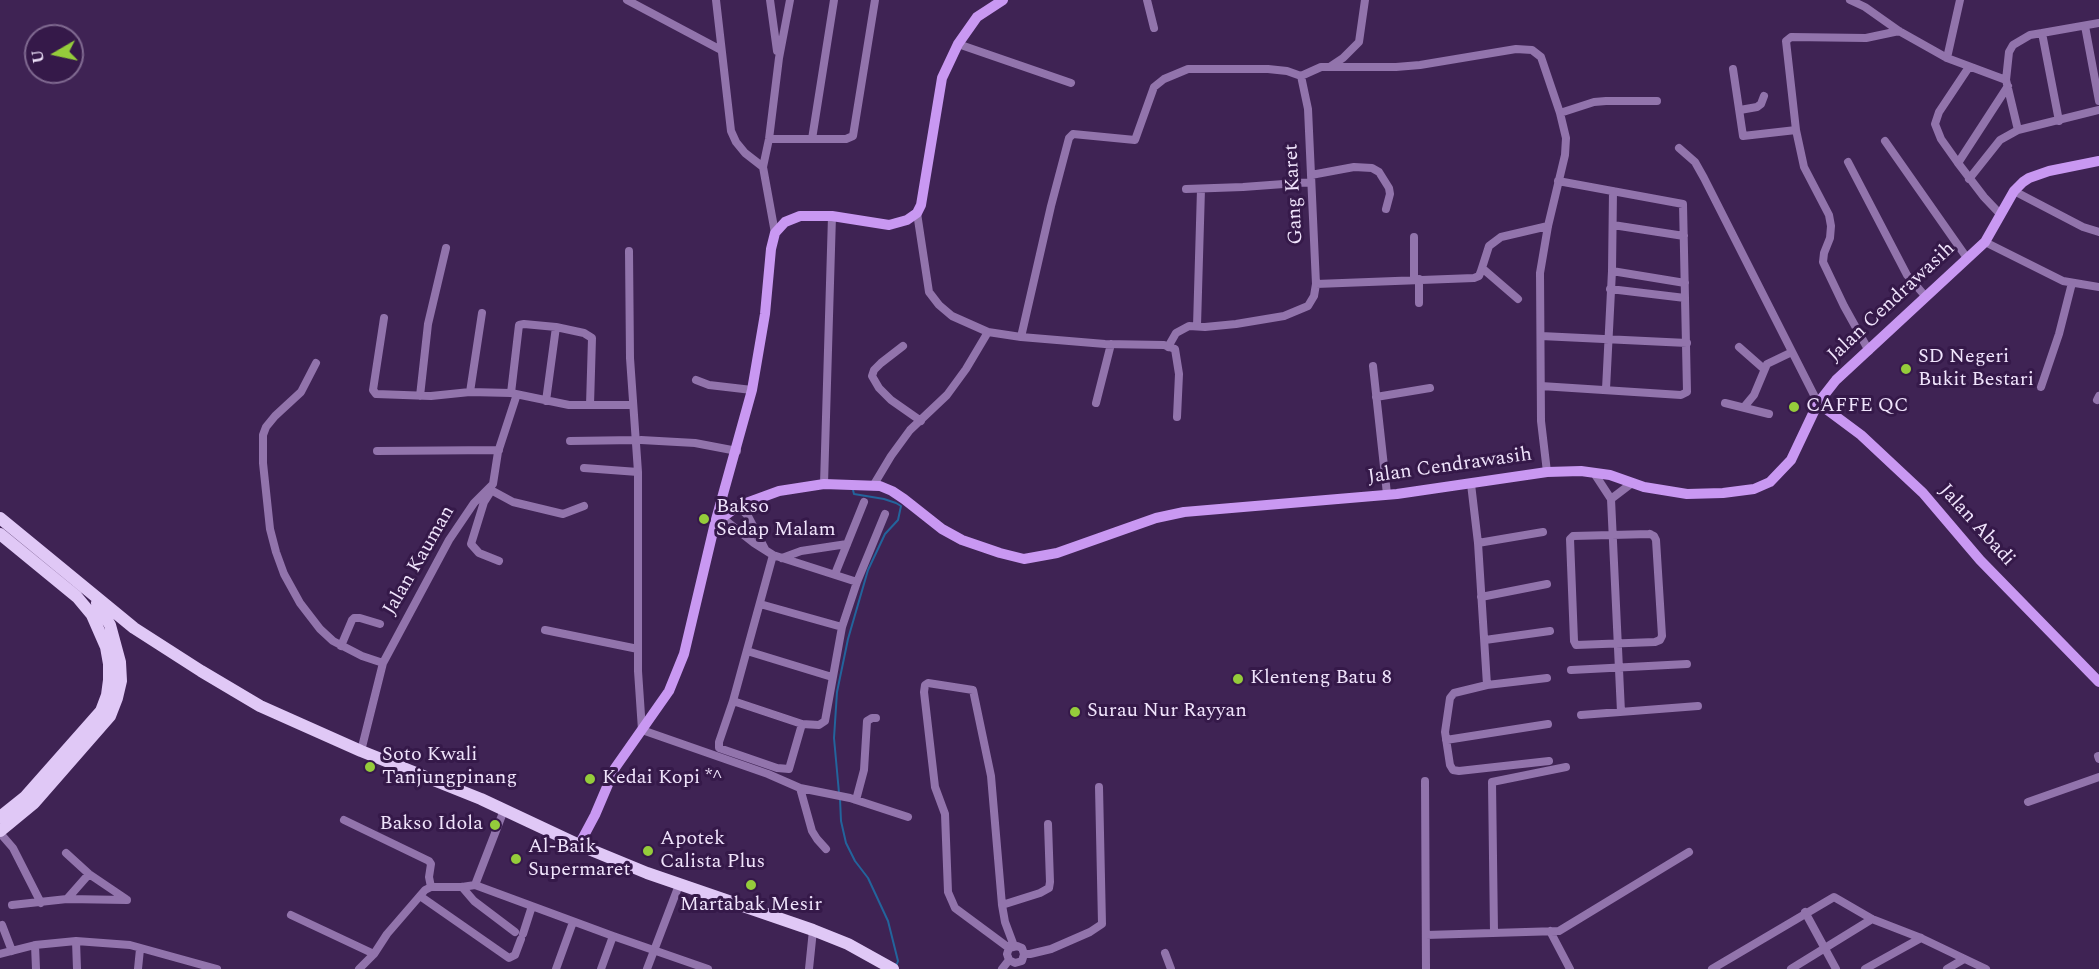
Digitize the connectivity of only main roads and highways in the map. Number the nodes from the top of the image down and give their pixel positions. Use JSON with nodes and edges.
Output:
{"nodes":[{"id":1,"x":0,"y":518,"type":"edge"},
{"id":2,"x":0,"y":534,"type":"edge"},
{"id":3,"x":85,"y":588,"type":"junction"},
{"id":4,"x":134,"y":628,"type":"junction"},
{"id":5,"x":116,"y":645,"type":"junction"},
{"id":6,"x":0,"y":817,"type":"edge"},
{"id":7,"x":0,"y":832,"type":"edge"},
{"id":8,"x":893,"y":969,"type":"edge"}],
"edges":[{"from":1,"to":3,"type":"main road"},
{"from":2,"to":6,"type":"main road"},
{"from":3,"to":4,"type":"main road"},
{"from":3,"to":5,"type":"main road"},
{"from":4,"to":5,"type":"main road"},
{"from":4,"to":8,"type":"main road"},
{"from":5,"to":7,"type":"main road"}]}
